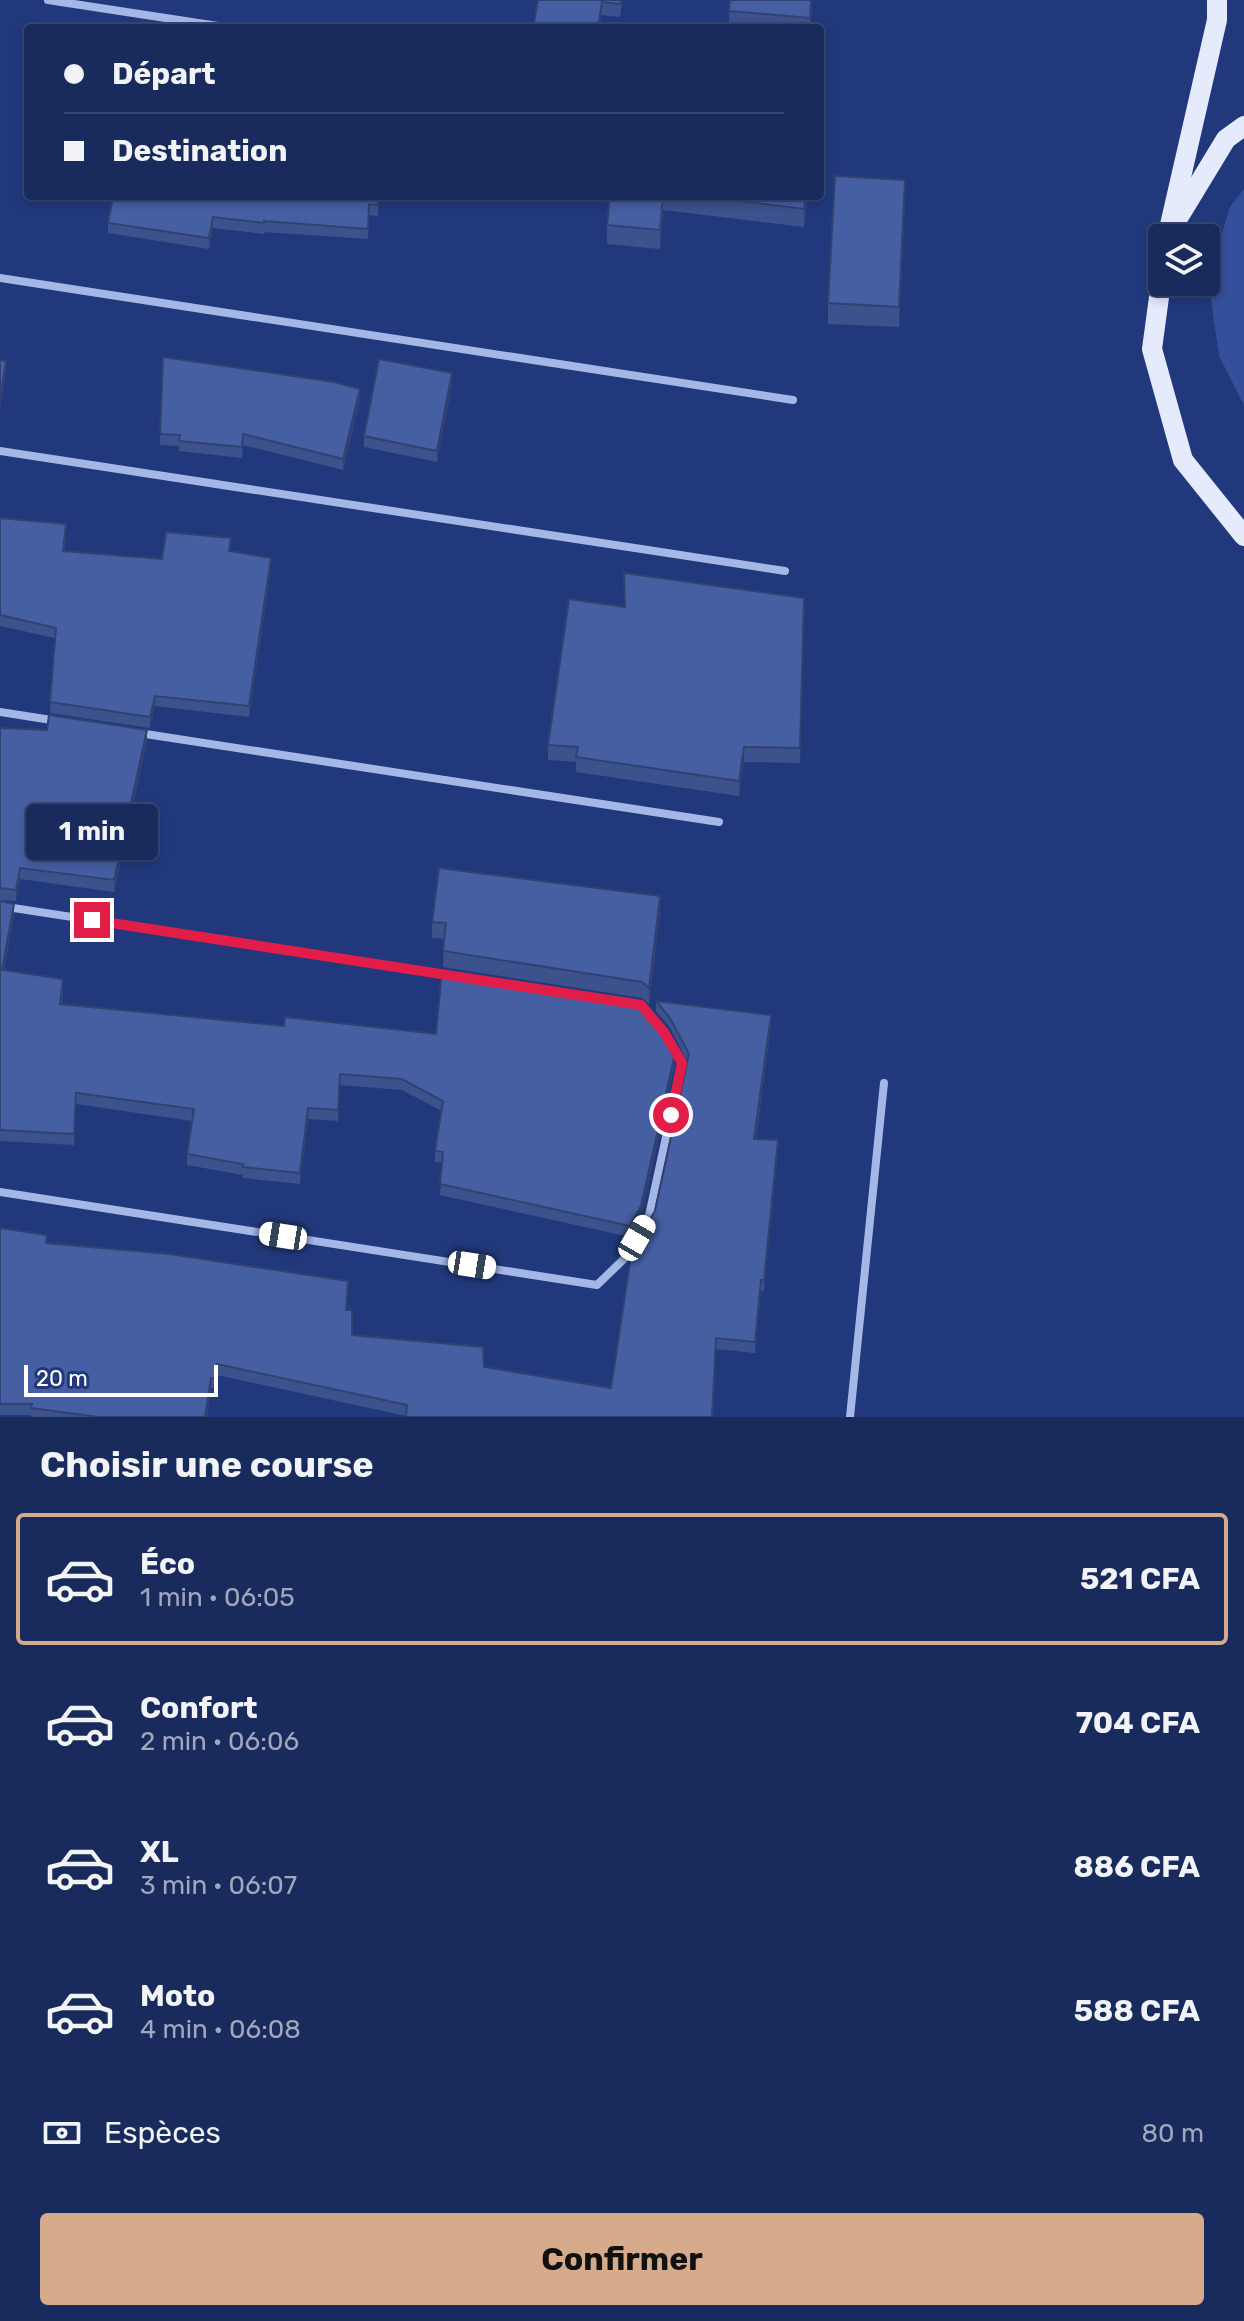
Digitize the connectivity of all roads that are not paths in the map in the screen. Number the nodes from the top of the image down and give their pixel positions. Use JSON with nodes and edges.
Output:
{"nodes":[{"id":1,"x":48,"y":0,"type":"edge"},
{"id":2,"x":1217,"y":0,"type":"edge"},
{"id":3,"x":205,"y":24,"type":"edge"},
{"id":4,"x":1244,"y":126,"type":"edge"},
{"id":5,"x":1170,"y":224,"type":"edge"},
{"id":6,"x":1175,"y":224,"type":"edge"},
{"id":7,"x":0,"y":278,"type":"edge"},
{"id":8,"x":1159,"y":296,"type":"edge"},
{"id":9,"x":793,"y":400,"type":"dead end"},
{"id":10,"x":0,"y":451,"type":"edge"},
{"id":11,"x":1244,"y":536,"type":"edge"},
{"id":12,"x":785,"y":571,"type":"dead end"},
{"id":13,"x":0,"y":712,"type":"edge"},
{"id":14,"x":63,"y":721,"type":"edge"},
{"id":15,"x":125,"y":731,"type":"edge"},
{"id":16,"x":719,"y":822,"type":"dead end"},
{"id":17,"x":0,"y":906,"type":"edge"},
{"id":18,"x":453,"y":976,"type":"edge"},
{"id":19,"x":648,"y":1014,"type":"edge"},
{"id":20,"x":884,"y":1083,"type":"dead end"},
{"id":21,"x":0,"y":1192,"type":"edge"},
{"id":22,"x":850,"y":1417,"type":"edge"}],
"edges":[{"from":1,"to":3,"type":"street"},
{"from":2,"to":5,"type":"main road"},
{"from":4,"to":6,"type":"main road"},
{"from":7,"to":9,"type":"street"},
{"from":8,"to":11,"type":"main road"},
{"from":10,"to":12,"type":"street"},
{"from":13,"to":14,"type":"street"},
{"from":15,"to":16,"type":"street"},
{"from":17,"to":18,"type":"street"},
{"from":19,"to":21,"type":"street"},
{"from":20,"to":22,"type":"street"}]}
